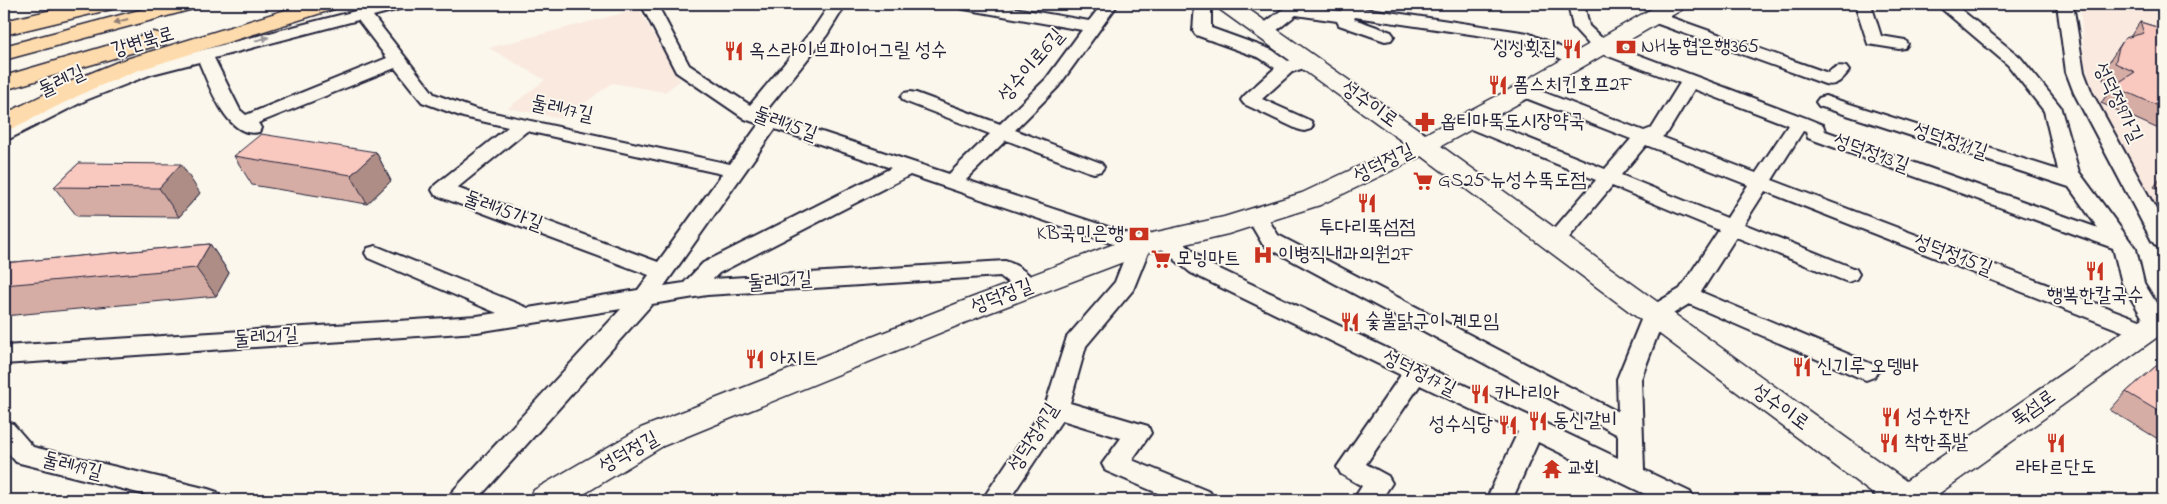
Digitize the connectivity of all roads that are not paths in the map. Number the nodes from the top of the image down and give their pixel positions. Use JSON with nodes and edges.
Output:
{"nodes":[{"id":1,"x":104,"y":4,"type":"edge"},
{"id":2,"x":184,"y":4,"type":"edge"},
{"id":3,"x":282,"y":4,"type":"edge"},
{"id":4,"x":326,"y":4,"type":"edge"},
{"id":5,"x":401,"y":4,"type":"edge"},
{"id":6,"x":649,"y":4,"type":"edge"},
{"id":7,"x":838,"y":4,"type":"edge"},
{"id":8,"x":964,"y":4,"type":"edge"},
{"id":9,"x":1110,"y":4,"type":"edge"},
{"id":10,"x":1202,"y":4,"type":"edge"},
{"id":11,"x":1227,"y":4,"type":"edge"},
{"id":12,"x":1576,"y":4,"type":"edge"},
{"id":13,"x":1863,"y":4,"type":"edge"},
{"id":14,"x":1944,"y":4,"type":"edge"},
{"id":15,"x":2065,"y":4,"type":"edge"},
{"id":16,"x":1349,"y":10,"type":"edge"},
{"id":17,"x":1664,"y":10,"type":"edge"},
{"id":18,"x":362,"y":14,"type":"junction"},
{"id":19,"x":1094,"y":27,"type":"junction"},
{"id":20,"x":4,"y":28,"type":"edge"},
{"id":21,"x":1265,"y":31,"type":"junction"},
{"id":22,"x":1385,"y":36,"type":"dead end"},
{"id":23,"x":1899,"y":44,"type":"dead end"},
{"id":24,"x":1601,"y":47,"type":"junction"},
{"id":25,"x":4,"y":52,"type":"edge"},
{"id":26,"x":204,"y":54,"type":"junction"},
{"id":27,"x":398,"y":60,"type":"junction"},
{"id":28,"x":1577,"y":60,"type":"junction"},
{"id":29,"x":1297,"y":64,"type":"junction"},
{"id":30,"x":1840,"y":71,"type":"dead end"},
{"id":31,"x":1690,"y":81,"type":"junction"},
{"id":32,"x":4,"y":82,"type":"edge"},
{"id":33,"x":1524,"y":91,"type":"junction"},
{"id":34,"x":910,"y":97,"type":"dead end"},
{"id":35,"x":1825,"y":102,"type":"dead end"},
{"id":36,"x":762,"y":118,"type":"junction"},
{"id":37,"x":1468,"y":121,"type":"junction"},
{"id":38,"x":1799,"y":122,"type":"junction"},
{"id":39,"x":4,"y":123,"type":"edge"},
{"id":40,"x":524,"y":124,"type":"junction"},
{"id":41,"x":1304,"y":125,"type":"dead end"},
{"id":42,"x":1002,"y":133,"type":"junction"},
{"id":43,"x":4,"y":134,"type":"edge"},
{"id":44,"x":1643,"y":137,"type":"junction"},
{"id":45,"x":1424,"y":145,"type":"junction"},
{"id":46,"x":1094,"y":167,"type":"dead end"},
{"id":47,"x":909,"y":168,"type":"junction"},
{"id":48,"x":735,"y":171,"type":"junction"},
{"id":49,"x":1608,"y":178,"type":"junction"},
{"id":50,"x":953,"y":182,"type":"junction"},
{"id":51,"x":1760,"y":182,"type":"junction"},
{"id":52,"x":2075,"y":182,"type":"junction"},
{"id":53,"x":1256,"y":216,"type":"junction"},
{"id":54,"x":1731,"y":227,"type":"junction"},
{"id":55,"x":1554,"y":241,"type":"junction"},
{"id":56,"x":2163,"y":241,"type":"edge"},
{"id":57,"x":1152,"y":242,"type":"junction"},
{"id":58,"x":2120,"y":243,"type":"junction"},
{"id":59,"x":376,"y":253,"type":"dead end"},
{"id":60,"x":662,"y":272,"type":"junction"},
{"id":61,"x":1848,"y":274,"type":"dead end"},
{"id":62,"x":1029,"y":287,"type":"junction"},
{"id":63,"x":690,"y":290,"type":"junction"},
{"id":64,"x":1688,"y":295,"type":"junction"},
{"id":65,"x":644,"y":298,"type":"junction"},
{"id":66,"x":1654,"y":315,"type":"junction"},
{"id":67,"x":527,"y":316,"type":"junction"},
{"id":68,"x":2155,"y":324,"type":"edge"},
{"id":69,"x":4,"y":355,"type":"edge"},
{"id":70,"x":1866,"y":371,"type":"dead end"},
{"id":71,"x":1416,"y":372,"type":"junction"},
{"id":72,"x":1056,"y":409,"type":"junction"},
{"id":73,"x":1532,"y":428,"type":"junction"},
{"id":74,"x":1630,"y":430,"type":"junction"},
{"id":75,"x":4,"y":431,"type":"edge"},
{"id":76,"x":1640,"y":487,"type":"edge"},
{"id":77,"x":208,"y":500,"type":"edge"},
{"id":78,"x":461,"y":500,"type":"edge"},
{"id":79,"x":546,"y":500,"type":"edge"},
{"id":80,"x":995,"y":500,"type":"edge"},
{"id":81,"x":1201,"y":500,"type":"edge"},
{"id":82,"x":1366,"y":500,"type":"edge"},
{"id":83,"x":1499,"y":500,"type":"edge"},
{"id":84,"x":1681,"y":500,"type":"edge"},
{"id":85,"x":1905,"y":500,"type":"edge"}],
"edges":[{"from":1,"to":20,"type":"highway"},
{"from":2,"to":25,"type":"highway","name":"강변북로","one_way":true},
{"from":3,"to":32,"type":"highway","name":"강변북로"},
{"from":4,"to":39,"type":"highway"},
{"from":5,"to":18,"type":"street","name":"둘레길"},
{"from":6,"to":36,"type":"street","name":"둘레15길"},
{"from":7,"to":36,"type":"street"},
{"from":8,"to":19,"type":"street","name":"성수이로6길"},
{"from":9,"to":19,"type":"street","name":"성수이로6길"},
{"from":10,"to":29,"type":"street"},
{"from":11,"to":21,"type":"street","name":"성수이로"},
{"from":12,"to":24,"type":"street"},
{"from":13,"to":23,"type":"street"},
{"from":14,"to":52,"type":"street"},
{"from":15,"to":56,"type":"street","name":"성덕정9가길"},
{"from":16,"to":21,"type":"street"},
{"from":16,"to":22,"type":"street"},
{"from":16,"to":28,"type":"street"},
{"from":17,"to":24,"type":"street","name":"성덕정길"},
{"from":17,"to":30,"type":"street","name":"성덕정길"},
{"from":26,"to":18,"type":"street","name":"둘레길","one_way":true},
{"from":18,"to":27,"type":"street","name":"둘레17길"},
{"from":19,"to":42,"type":"street","name":"성수이로6길"},
{"from":21,"to":29,"type":"street","name":"성수이로"},
{"from":24,"to":28,"type":"street","name":"성덕정길"},
{"from":24,"to":31,"type":"street","name":"성덕정13길"},
{"from":26,"to":27,"type":"street"},
{"from":26,"to":43,"type":"street","name":"둘레길"},
{"from":27,"to":40,"type":"street","name":"둘레17길"},
{"from":28,"to":33,"type":"street","name":"성덕정길"},
{"from":29,"to":41,"type":"street"},
{"from":29,"to":45,"type":"street","name":"성수이로"},
{"from":31,"to":38,"type":"street","name":"성덕정13길"},
{"from":31,"to":44,"type":"street"},
{"from":33,"to":37,"type":"street","name":"성덕정길"},
{"from":33,"to":44,"type":"street","name":"성덕정15길"},
{"from":34,"to":42,"type":"street","name":"성수이로6길"},
{"from":35,"to":52,"type":"street","name":"성덕정11길"},
{"from":36,"to":47,"type":"street","name":"둘레15길"},
{"from":36,"to":48,"type":"street"},
{"from":37,"to":45,"type":"street","name":"성덕정길"},
{"from":37,"to":49,"type":"street"},
{"from":38,"to":51,"type":"street"},
{"from":38,"to":58,"type":"street","name":"성덕정13길"},
{"from":40,"to":48,"type":"street","name":"둘레17길"},
{"from":40,"to":60,"type":"street","name":"둘레15가길"},
{"from":42,"to":46,"type":"street","name":"성수이로6길"},
{"from":42,"to":50,"type":"street","name":"성수이로6길"},
{"from":44,"to":49,"type":"street"},
{"from":44,"to":51,"type":"street","name":"성덕정15길"},
{"from":45,"to":53,"type":"street","name":"성덕정길"},
{"from":45,"to":55,"type":"street","name":"성수이로"},
{"from":47,"to":50,"type":"street","name":"둘레15길"},
{"from":47,"to":63,"type":"street"},
{"from":48,"to":60,"type":"street"},
{"from":49,"to":54,"type":"street"},
{"from":49,"to":55,"type":"street"},
{"from":50,"to":57,"type":"street","name":"둘레15길"},
{"from":51,"to":54,"type":"street"},
{"from":51,"to":68,"type":"street","name":"성덕정15길"},
{"from":52,"to":58,"type":"street"},
{"from":53,"to":57,"type":"street","name":"성덕정길"},
{"from":53,"to":74,"type":"street"},
{"from":54,"to":61,"type":"street"},
{"from":54,"to":64,"type":"street"},
{"from":55,"to":66,"type":"street","name":"성수이로"},
{"from":57,"to":62,"type":"street","name":"성덕정길"},
{"from":57,"to":71,"type":"street","name":"성덕정17길"},
{"from":57,"to":72,"type":"street","name":"성덕정19길"},
{"from":58,"to":68,"type":"street"},
{"from":59,"to":67,"type":"street"},
{"from":60,"to":65,"type":"street"},
{"from":62,"to":63,"type":"street","name":"둘레21길"},
{"from":62,"to":79,"type":"street","name":"성덕정길"},
{"from":63,"to":65,"type":"street","name":"둘레21길"},
{"from":64,"to":66,"type":"street"},
{"from":64,"to":70,"type":"street"},
{"from":65,"to":67,"type":"street","name":"둘레21길"},
{"from":65,"to":78,"type":"street"},
{"from":66,"to":74,"type":"street"},
{"from":66,"to":85,"type":"street","name":"성수이로"},
{"from":67,"to":69,"type":"street","name":"둘레21길"},
{"from":68,"to":85,"type":"street","name":"뚝섬로"},
{"from":71,"to":73,"type":"street","name":"성덕정17길"},
{"from":71,"to":82,"type":"street"},
{"from":72,"to":80,"type":"street","name":"성덕정19길"},
{"from":72,"to":81,"type":"street"},
{"from":73,"to":76,"type":"street","name":"성덕정17길"},
{"from":73,"to":83,"type":"street"},
{"from":74,"to":76,"type":"street"},
{"from":75,"to":77,"type":"street","name":"둘레19길"},
{"from":76,"to":84,"type":"street","name":"성덕정17길"}]}
